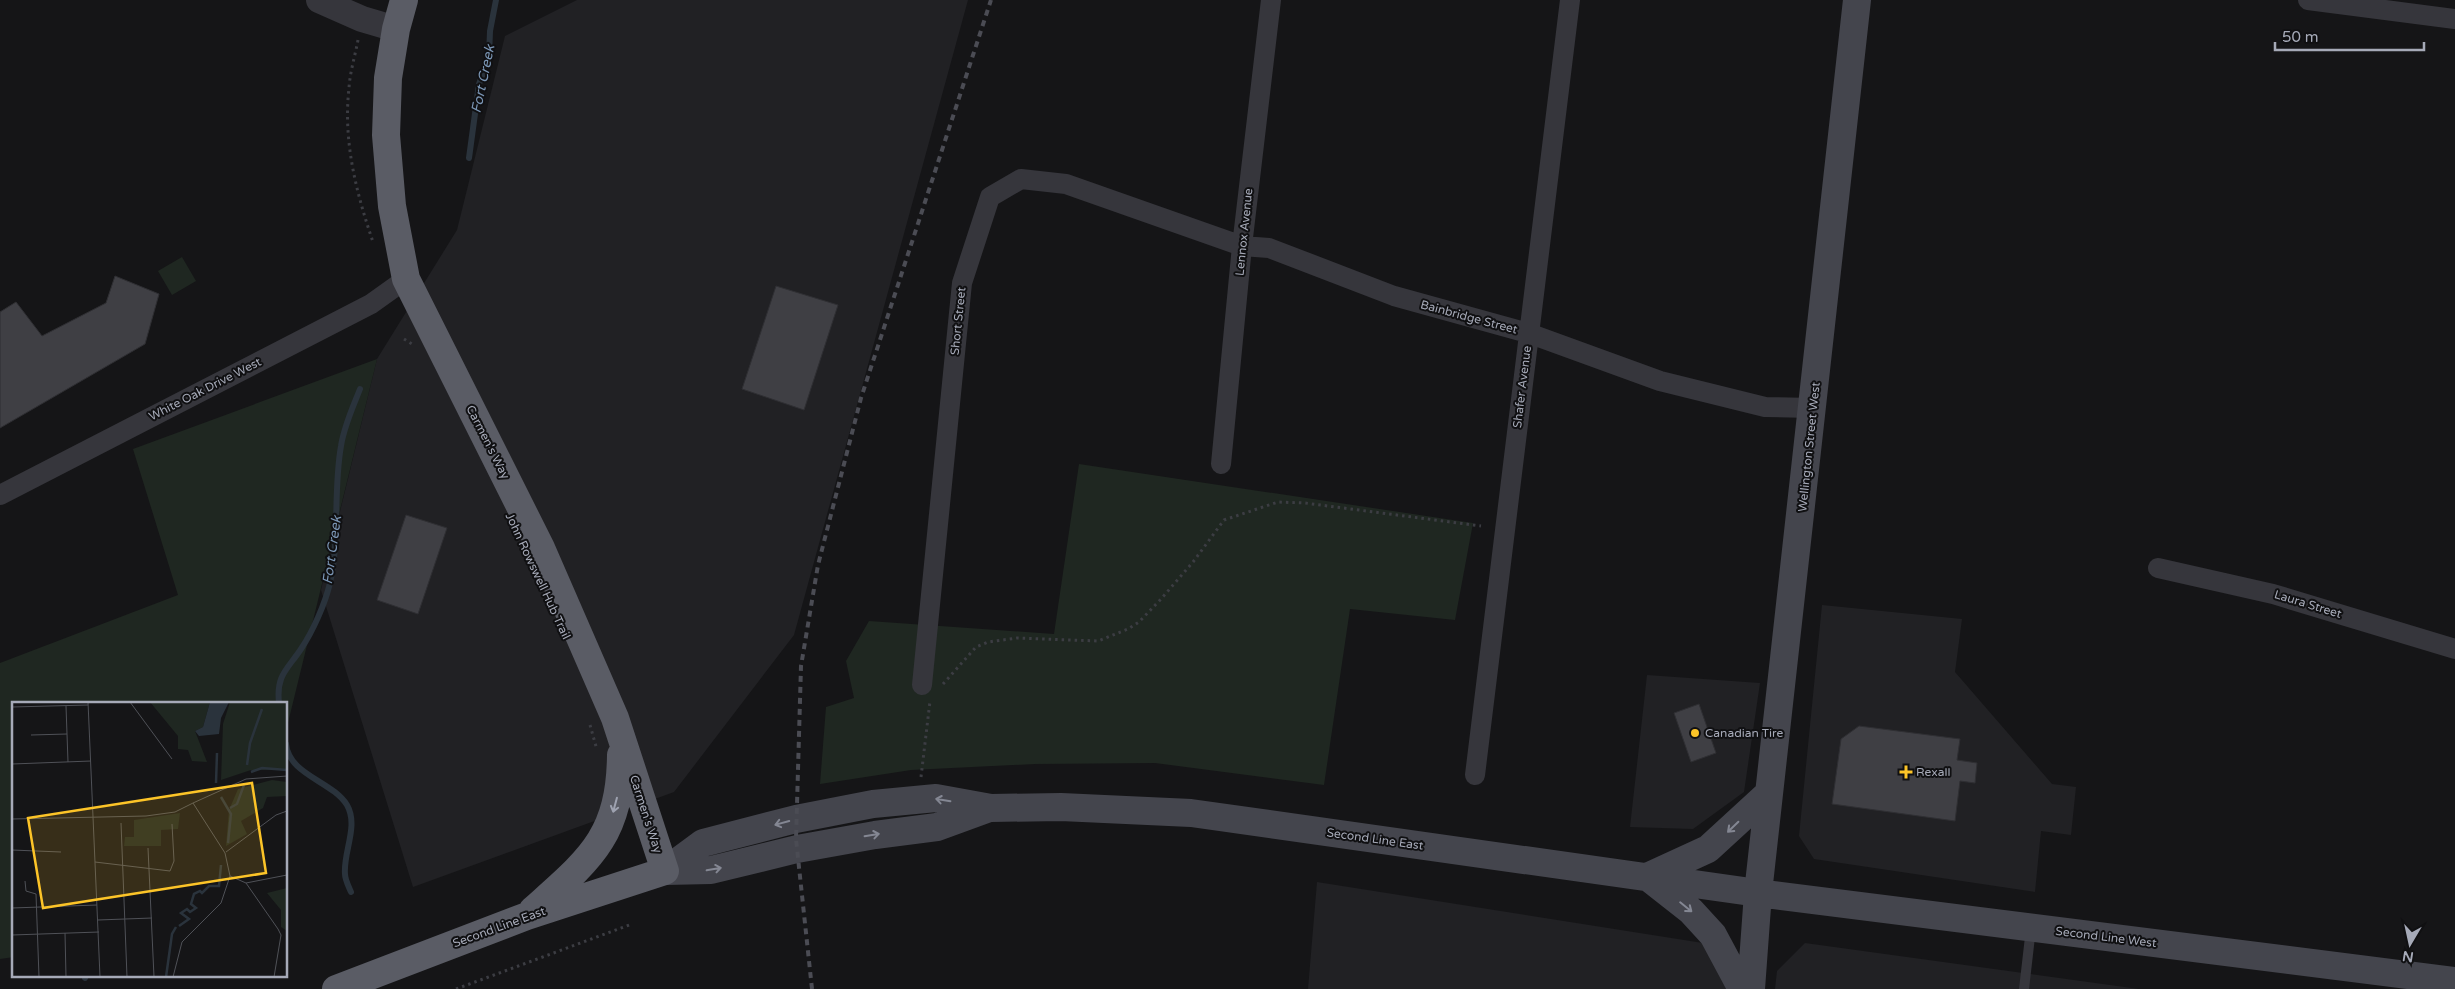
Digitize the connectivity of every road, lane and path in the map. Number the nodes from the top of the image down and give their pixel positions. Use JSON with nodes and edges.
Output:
{"nodes":[{"id":1,"x":319,"y":0,"type":"edge"},
{"id":2,"x":404,"y":0,"type":"edge"},
{"id":3,"x":1270,"y":0,"type":"edge"},
{"id":4,"x":1570,"y":0,"type":"edge"},
{"id":5,"x":1857,"y":0,"type":"edge"},
{"id":6,"x":2308,"y":0,"type":"edge"},
{"id":7,"x":2455,"y":19,"type":"edge"},
{"id":8,"x":362,"y":20,"type":"junction"},
{"id":9,"x":396,"y":28,"type":"junction"},
{"id":10,"x":374,"y":243,"type":"dead end"},
{"id":11,"x":1242,"y":246,"type":"junction"},
{"id":12,"x":406,"y":279,"type":"junction"},
{"id":13,"x":1528,"y":333,"type":"junction"},
{"id":14,"x":404,"y":339,"type":"dead end"},
{"id":15,"x":415,"y":346,"type":"dead end"},
{"id":16,"x":1813,"y":408,"type":"junction"},
{"id":17,"x":1221,"y":464,"type":"dead end"},
{"id":18,"x":0,"y":495,"type":"edge"},
{"id":19,"x":1481,"y":526,"type":"dead end"},
{"id":20,"x":2158,"y":568,"type":"dead end"},
{"id":21,"x":2455,"y":649,"type":"edge"},
{"id":22,"x":942,"y":685,"type":"dead end"},
{"id":23,"x":926,"y":693,"type":"joint"},
{"id":24,"x":588,"y":719,"type":"dead end"},
{"id":25,"x":622,"y":739,"type":"junction"},
{"id":26,"x":599,"y":754,"type":"dead end"},
{"id":27,"x":1475,"y":775,"type":"dead end"},
{"id":28,"x":921,"y":782,"type":"dead end"},
{"id":29,"x":1769,"y":793,"type":"junction"},
{"id":30,"x":665,"y":871,"type":"junction"},
{"id":31,"x":1647,"y":877,"type":"junction"},
{"id":32,"x":1758,"y":893,"type":"junction"},
{"id":33,"x":526,"y":916,"type":"junction"},
{"id":34,"x":632,"y":924,"type":"dead end"},
{"id":35,"x":2031,"y":927,"type":"junction"},
{"id":36,"x":2455,"y":981,"type":"edge"},
{"id":37,"x":336,"y":989,"type":"edge"},
{"id":38,"x":456,"y":989,"type":"edge"},
{"id":39,"x":1742,"y":989,"type":"edge"},
{"id":40,"x":1751,"y":989,"type":"edge"},
{"id":41,"x":2024,"y":989,"type":"edge"}],
"edges":[{"from":1,"to":8,"type":"street"},
{"from":2,"to":9,"type":"highway","name":"Carmen's Way"},
{"from":3,"to":11,"type":"street","name":"Lennox Avenue"},
{"from":4,"to":13,"type":"street","name":"Shafer Avenue"},
{"from":5,"to":16,"type":"main road","name":"Wellington Street West"},
{"from":6,"to":7,"type":"street"},
{"from":8,"to":9,"type":"street"},
{"from":8,"to":10,"type":"path"},
{"from":9,"to":12,"type":"highway","name":"Carmen's Way"},
{"from":11,"to":13,"type":"street","name":"Bainbridge Street"},
{"from":11,"to":17,"type":"street","name":"Lennox Avenue"},
{"from":11,"to":23,"type":"street","name":"Short Street"},
{"from":12,"to":18,"type":"street","name":"White Oak Drive West"},
{"from":12,"to":25,"type":"highway","name":"Carmen's Way"},
{"from":13,"to":16,"type":"street","name":"Bainbridge Street"},
{"from":13,"to":27,"type":"street","name":"Shafer Avenue"},
{"from":14,"to":15,"type":"path"},
{"from":16,"to":29,"type":"main road","name":"Wellington Street West"},
{"from":19,"to":22,"type":"path"},
{"from":20,"to":21,"type":"street","name":"Laura Street"},
{"from":23,"to":28,"type":"path"},
{"from":24,"to":26,"type":"path"},
{"from":25,"to":30,"type":"highway","name":"Carmen's Way"},
{"from":25,"to":33,"type":"highway","one_way":true},
{"from":29,"to":31,"type":"main road","one_way":true},
{"from":29,"to":32,"type":"main road","name":"Wellington Street West"},
{"from":30,"to":31,"type":"main road","name":"Second Line East"},
{"from":30,"to":33,"type":"highway","name":"Second Line East"},
{"from":31,"to":32,"type":"main road","name":"Second Line East"},
{"from":31,"to":39,"type":"main road","one_way":true},
{"from":32,"to":35,"type":"main road","name":"Second Line West"},
{"from":32,"to":40,"type":"main road","name":"Wellington Street West"},
{"from":33,"to":37,"type":"highway","name":"Second Line East"},
{"from":34,"to":38,"type":"path"},
{"from":35,"to":36,"type":"main road","name":"Second Line West"},
{"from":35,"to":41,"type":"lane"}]}
